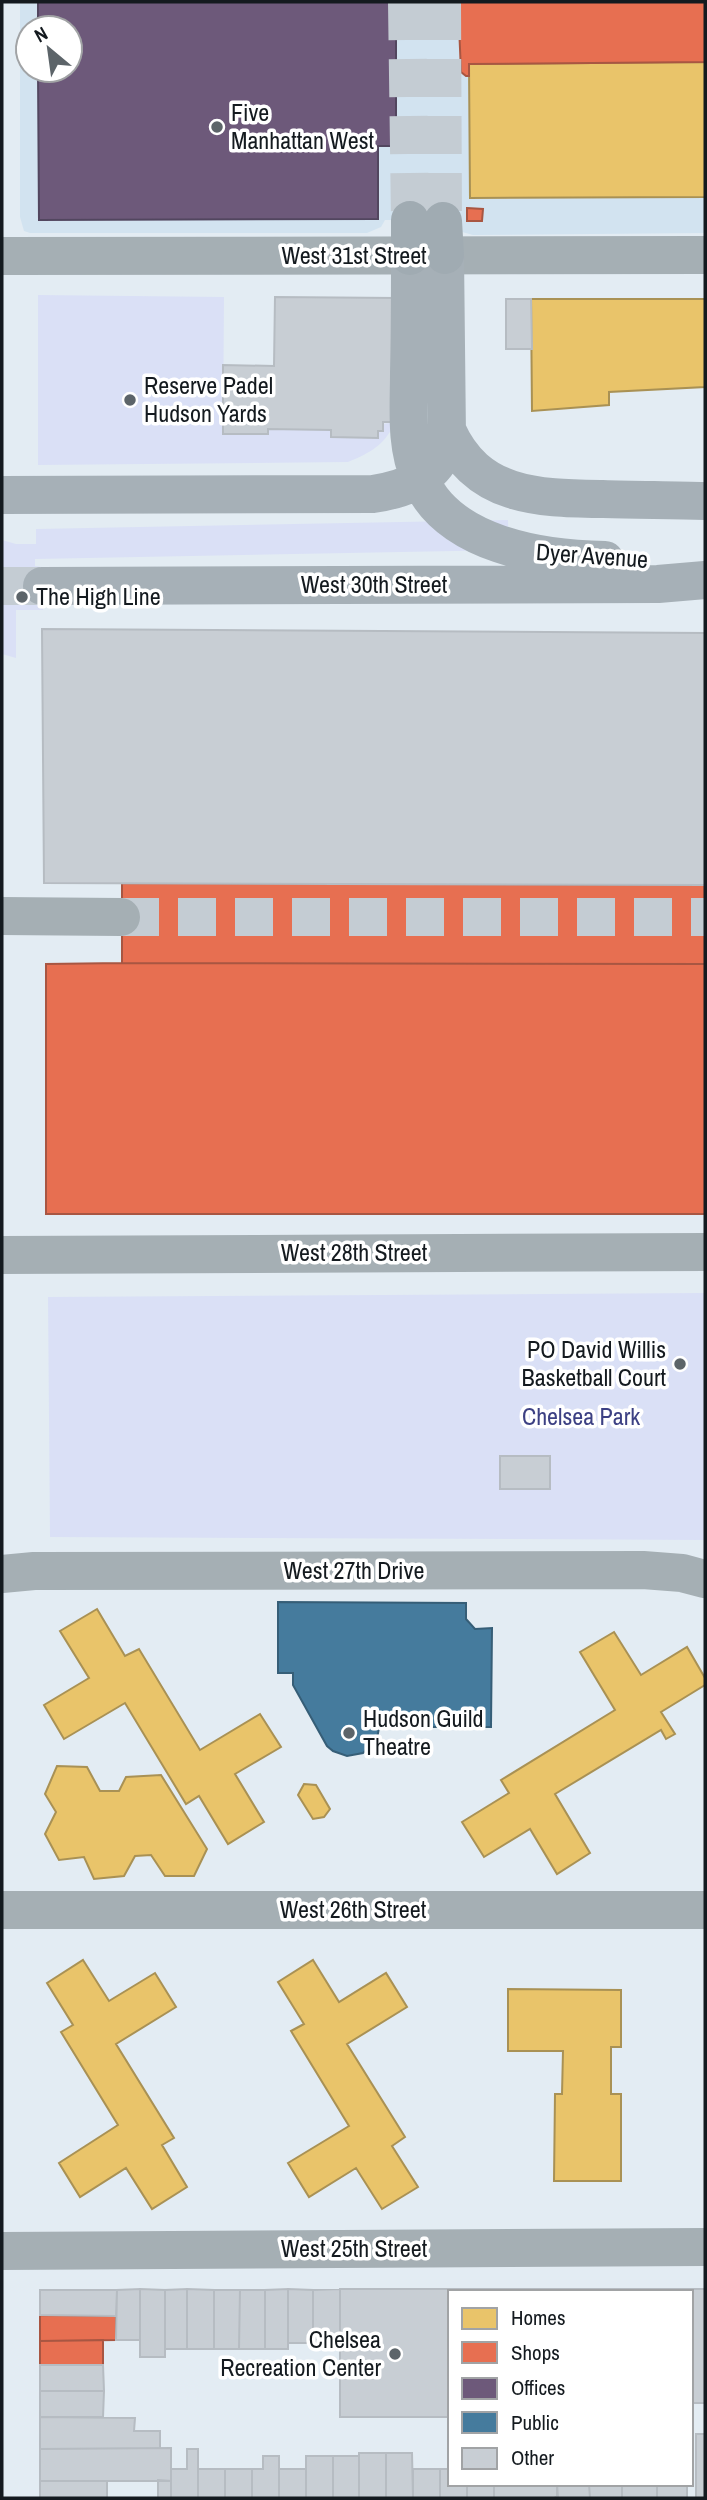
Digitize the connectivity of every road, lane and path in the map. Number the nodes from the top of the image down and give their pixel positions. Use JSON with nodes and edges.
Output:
{"nodes":[{"id":1,"x":427,"y":238,"type":"junction"},
{"id":2,"x":705,"y":255,"type":"edge"},
{"id":3,"x":2,"y":256,"type":"edge"},
{"id":4,"x":447,"y":430,"type":"junction"},
{"id":5,"x":420,"y":480,"type":"junction"},
{"id":6,"x":2,"y":495,"type":"edge"},
{"id":7,"x":705,"y":501,"type":"edge"},
{"id":8,"x":705,"y":566,"type":"edge"},
{"id":9,"x":705,"y":580,"type":"edge"},
{"id":10,"x":42,"y":586,"type":"tunnel mouth"},
{"id":11,"x":2,"y":916,"type":"edge"},
{"id":12,"x":121,"y":917,"type":"tunnel mouth"},
{"id":13,"x":705,"y":1252,"type":"edge"},
{"id":14,"x":2,"y":1255,"type":"edge"},
{"id":15,"x":2,"y":1574,"type":"edge"},
{"id":16,"x":705,"y":1579,"type":"edge"},
{"id":17,"x":2,"y":1910,"type":"edge"},
{"id":18,"x":705,"y":1910,"type":"edge"},
{"id":19,"x":705,"y":2247,"type":"edge"},
{"id":20,"x":2,"y":2251,"type":"edge"}],
"edges":[{"from":1,"to":2,"type":"street","name":"West 31st Street"},
{"from":1,"to":3,"type":"street","name":"West 31st Street"},
{"from":1,"to":4,"type":"main road"},
{"from":1,"to":5,"type":"main road","name":"Dyer Avenue"},
{"from":4,"to":5,"type":"main road"},
{"from":4,"to":7,"type":"main road"},
{"from":5,"to":6,"type":"main road"},
{"from":5,"to":8,"type":"main road","name":"Dyer Avenue"},
{"from":9,"to":10,"type":"main road","name":"West 30th Street"},
{"from":11,"to":12,"type":"street"},
{"from":13,"to":14,"type":"street","name":"West 28th Street"},
{"from":15,"to":16,"type":"street","name":"West 27th Drive"},
{"from":17,"to":18,"type":"street","name":"West 26th Street"},
{"from":19,"to":20,"type":"street","name":"West 25th Street"}]}
